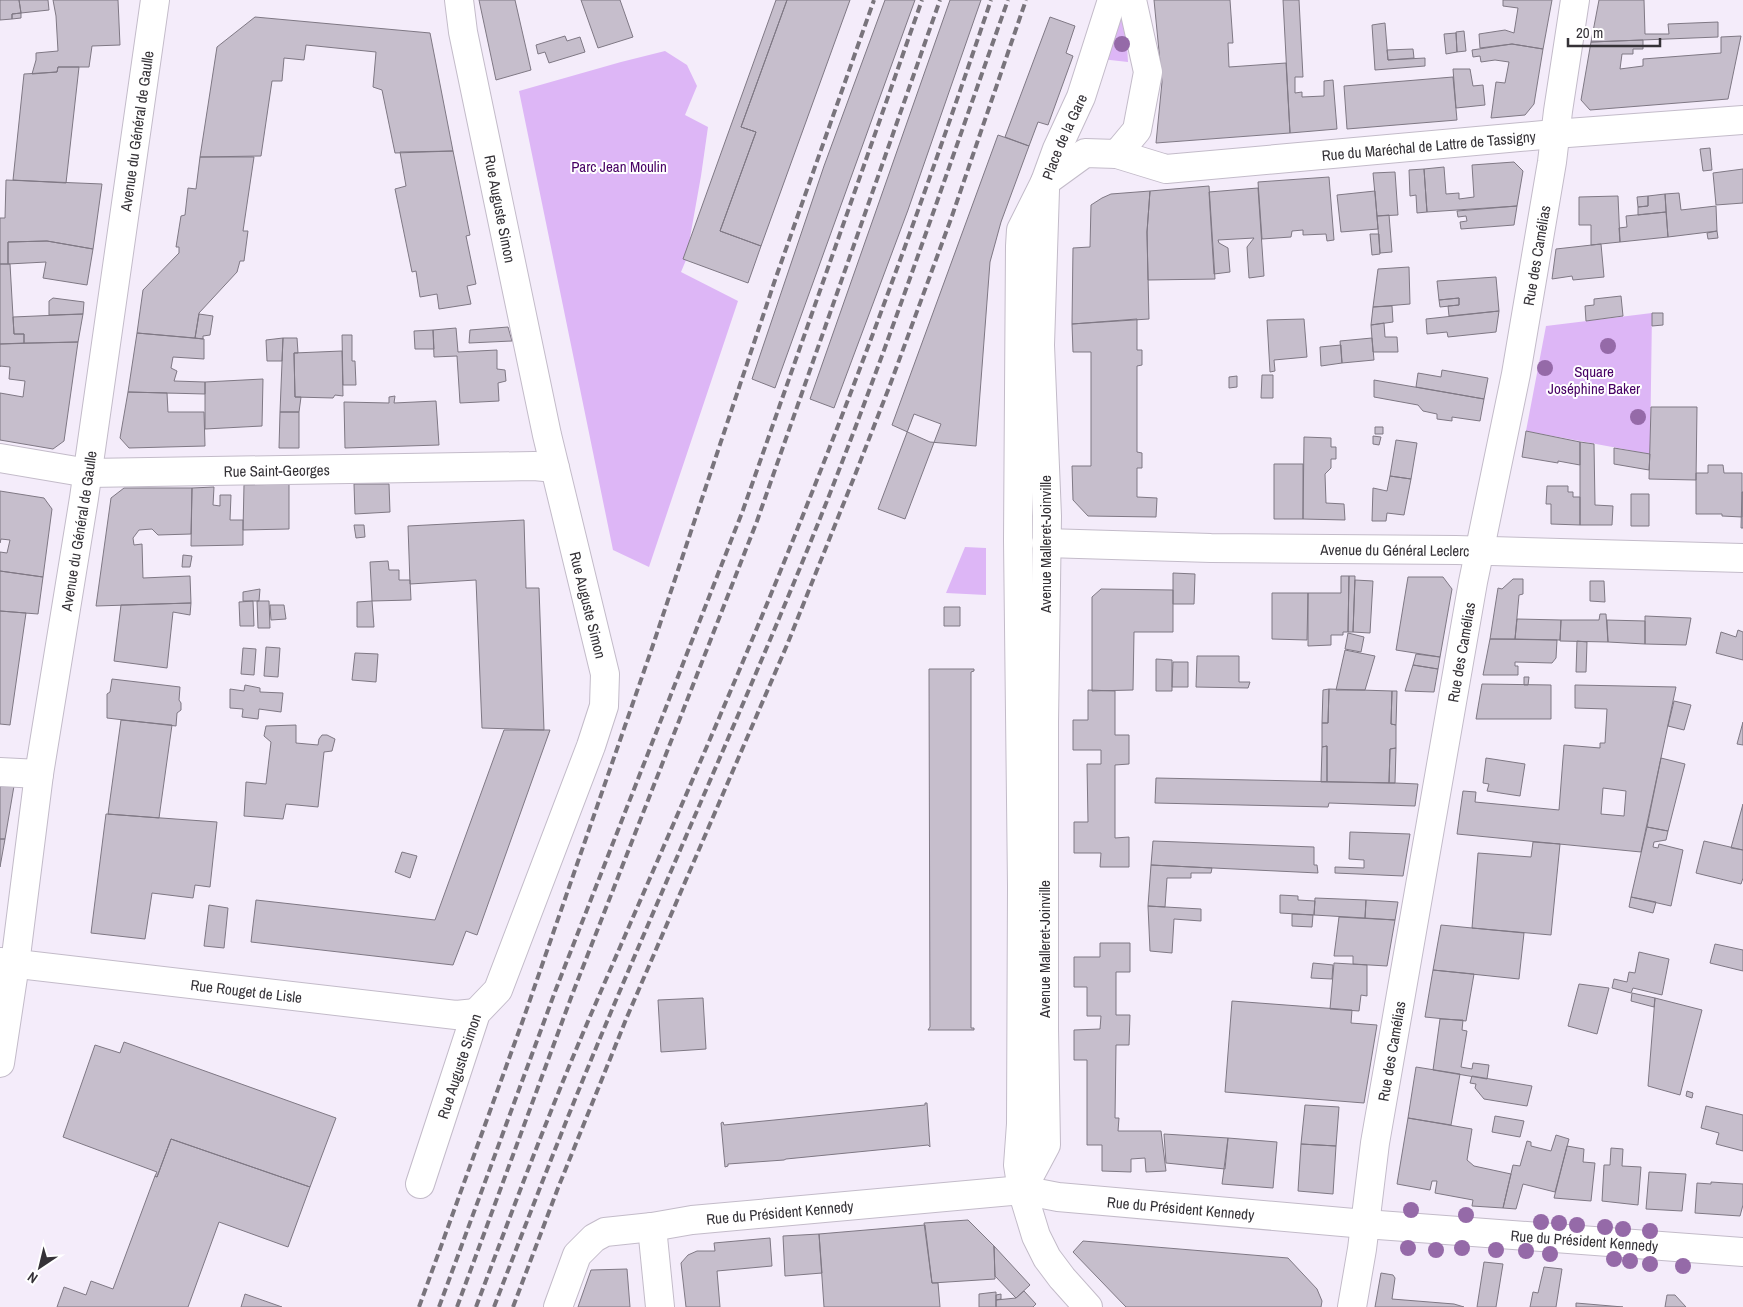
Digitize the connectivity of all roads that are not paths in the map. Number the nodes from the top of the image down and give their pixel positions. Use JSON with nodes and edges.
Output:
{"nodes":[{"id":1,"x":154,"y":0,"type":"edge"},
{"id":2,"x":459,"y":0,"type":"edge"},
{"id":3,"x":1112,"y":0,"type":"edge"},
{"id":4,"x":1132,"y":0,"type":"edge"},
{"id":5,"x":1575,"y":0,"type":"edge"},
{"id":6,"x":1743,"y":120,"type":"edge"},
{"id":7,"x":1554,"y":134,"type":"junction"},
{"id":8,"x":1117,"y":154,"type":"junction"},
{"id":9,"x":1045,"y":182,"type":"junction"},
{"id":10,"x":0,"y":458,"type":"edge"},
{"id":11,"x":555,"y":468,"type":"junction"},
{"id":12,"x":88,"y":473,"type":"junction"},
{"id":13,"x":1046,"y":543,"type":"junction"},
{"id":14,"x":1480,"y":550,"type":"junction"},
{"id":15,"x":1743,"y":558,"type":"edge"},
{"id":16,"x":0,"y":772,"type":"edge"},
{"id":17,"x":39,"y":774,"type":"junction"},
{"id":18,"x":8,"y":963,"type":"edge"},
{"id":19,"x":476,"y":1013,"type":"junction"},
{"id":20,"x":0,"y":1063,"type":"edge"},
{"id":21,"x":420,"y":1184,"type":"dead end"},
{"id":22,"x":1022,"y":1190,"type":"junction"},
{"id":23,"x":1365,"y":1224,"type":"junction"},
{"id":24,"x":652,"y":1227,"type":"junction"},
{"id":25,"x":1743,"y":1252,"type":"edge"},
{"id":26,"x":558,"y":1307,"type":"edge"},
{"id":27,"x":660,"y":1307,"type":"edge"},
{"id":28,"x":1088,"y":1307,"type":"edge"},
{"id":29,"x":1352,"y":1307,"type":"edge"}],
"edges":[{"from":1,"to":12,"type":"street","name":"Avenue du Général de Gaulle"},
{"from":2,"to":11,"type":"street","name":"Rue Auguste Simon"},
{"from":3,"to":9,"type":"street","name":"Place de la Gare"},
{"from":4,"to":8,"type":"street"},
{"from":5,"to":7,"type":"street","name":"Rue des Camélias"},
{"from":6,"to":7,"type":"street","name":"Rue du Maréchal de Lattre de Tassigny"},
{"from":7,"to":8,"type":"street","name":"Rue du Maréchal de Lattre de Tassigny"},
{"from":7,"to":14,"type":"street","name":"Rue des Camélias"},
{"from":8,"to":9,"type":"street","name":"Place de la Gare"},
{"from":9,"to":13,"type":"street","name":"Avenue Malleret-Joinville"},
{"from":9,"to":22,"type":"street","name":"Avenue Malleret-Joinville"},
{"from":10,"to":12,"type":"street","name":"Rue Saint-Georges"},
{"from":11,"to":12,"type":"street","name":"Rue Saint-Georges"},
{"from":11,"to":19,"type":"street","name":"Rue Auguste Simon"},
{"from":12,"to":17,"type":"street","name":"Avenue du Général de Gaulle"},
{"from":13,"to":14,"type":"street","name":"Avenue du Général Leclerc"},
{"from":13,"to":22,"type":"street","name":"Avenue Malleret-Joinville"},
{"from":14,"to":15,"type":"street","name":"Avenue du Général Leclerc"},
{"from":14,"to":23,"type":"street","name":"Rue des Camélias"},
{"from":16,"to":17,"type":"street"},
{"from":17,"to":18,"type":"street","name":"Avenue du Général de Gaulle"},
{"from":18,"to":19,"type":"street","name":"Rue Rouget de Lisle"},
{"from":18,"to":20,"type":"street","name":"Avenue du Général de Gaulle"},
{"from":19,"to":21,"type":"street","name":"Rue Auguste Simon"},
{"from":22,"to":23,"type":"street","name":"Rue du Président Kennedy"},
{"from":22,"to":24,"type":"street","name":"Rue du Président Kennedy"},
{"from":22,"to":28,"type":"street"},
{"from":23,"to":25,"type":"street","name":"Rue du Président Kennedy"},
{"from":23,"to":29,"type":"street","name":"Rue des Camélias"},
{"from":24,"to":26,"type":"street","name":"Rue du Président Kennedy"},
{"from":24,"to":27,"type":"street"}]}
